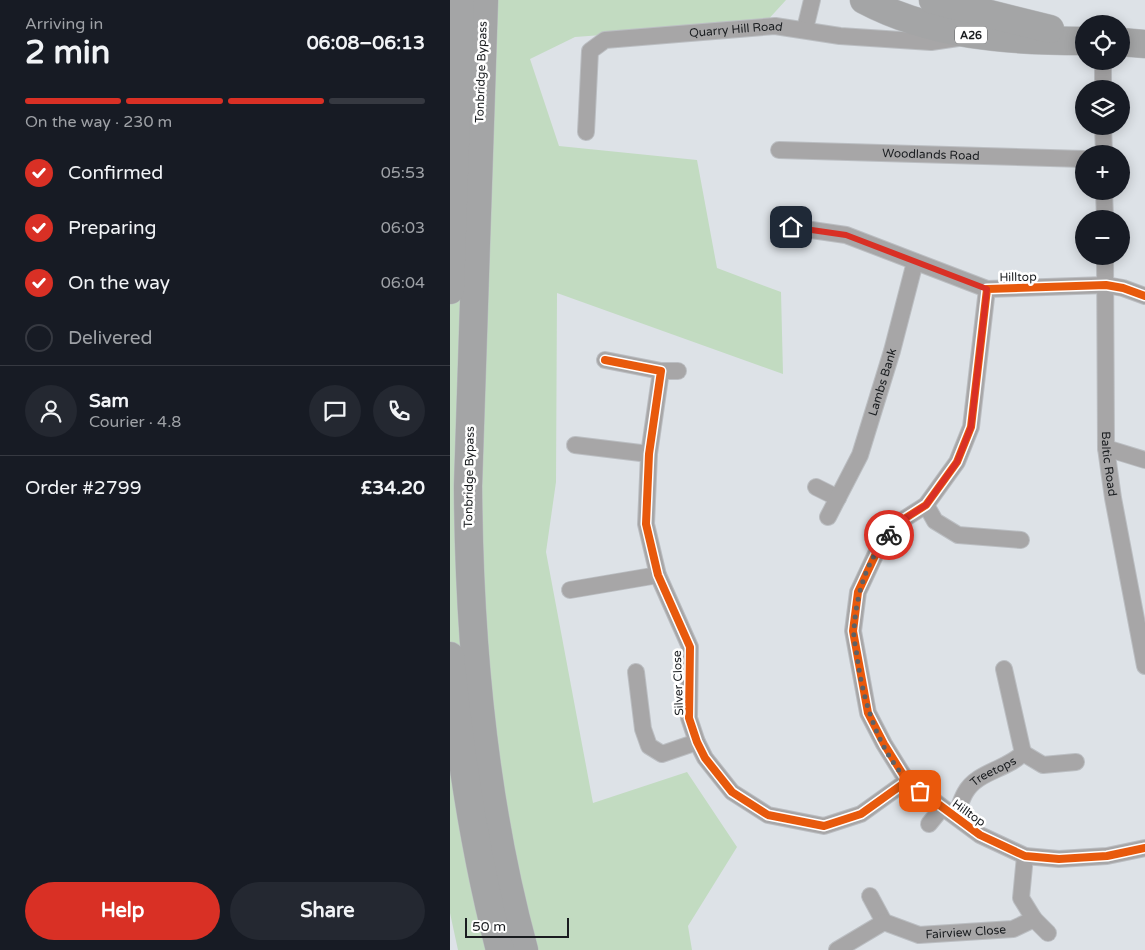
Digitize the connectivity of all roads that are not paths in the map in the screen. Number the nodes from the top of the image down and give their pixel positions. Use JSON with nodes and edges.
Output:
{"nodes":[{"id":1,"x":460,"y":0,"type":"edge"},
{"id":2,"x":484,"y":0,"type":"edge"},
{"id":3,"x":812,"y":0,"type":"edge"},
{"id":4,"x":864,"y":0,"type":"edge"},
{"id":5,"x":932,"y":0,"type":"edge"},
{"id":6,"x":805,"y":29,"type":"junction"},
{"id":7,"x":964,"y":34,"type":"junction"},
{"id":8,"x":1075,"y":34,"type":"edge"},
{"id":9,"x":1075,"y":41,"type":"edge"},
{"id":10,"x":1130,"y":43,"type":"edge"},
{"id":11,"x":1145,"y":44,"type":"edge"},
{"id":12,"x":586,"y":132,"type":"dead end"},
{"id":13,"x":779,"y":150,"type":"dead end"},
{"id":14,"x":1075,"y":159,"type":"edge"},
{"id":15,"x":791,"y":227,"type":"dead end"},
{"id":16,"x":915,"y":262,"type":"junction"},
{"id":17,"x":1105,"y":265,"type":"edge"},
{"id":18,"x":1106,"y":285,"type":"junction"},
{"id":19,"x":987,"y":289,"type":"junction"},
{"id":20,"x":450,"y":290,"type":"edge"},
{"id":21,"x":1145,"y":296,"type":"edge"},
{"id":22,"x":605,"y":360,"type":"dead end"},
{"id":23,"x":661,"y":371,"type":"junction"},
{"id":24,"x":678,"y":371,"type":"dead end"},
{"id":25,"x":575,"y":445,"type":"dead end"},
{"id":26,"x":1106,"y":448,"type":"junction"},
{"id":27,"x":649,"y":454,"type":"junction"},
{"id":28,"x":1145,"y":460,"type":"edge"},
{"id":29,"x":816,"y":487,"type":"dead end"},
{"id":30,"x":838,"y":498,"type":"junction"},
{"id":31,"x":926,"y":505,"type":"junction"},
{"id":32,"x":828,"y":518,"type":"dead end"},
{"id":33,"x":1021,"y":540,"type":"dead end"},
{"id":34,"x":658,"y":575,"type":"junction"},
{"id":35,"x":570,"y":590,"type":"dead end"},
{"id":36,"x":1142,"y":634,"type":"edge"},
{"id":37,"x":450,"y":656,"type":"edge"},
{"id":38,"x":1145,"y":666,"type":"edge"},
{"id":39,"x":1004,"y":669,"type":"dead end"},
{"id":40,"x":636,"y":672,"type":"dead end"},
{"id":41,"x":697,"y":742,"type":"junction"},
{"id":42,"x":1023,"y":752,"type":"junction"},
{"id":43,"x":1076,"y":762,"type":"dead end"},
{"id":44,"x":907,"y":781,"type":"junction"},
{"id":45,"x":949,"y":811,"type":"junction"},
{"id":46,"x":929,"y":824,"type":"dead end"},
{"id":47,"x":1145,"y":848,"type":"edge"},
{"id":48,"x":1025,"y":856,"type":"junction"},
{"id":49,"x":870,"y":896,"type":"dead end"},
{"id":50,"x":1034,"y":919,"type":"junction"},
{"id":51,"x":884,"y":922,"type":"junction"},
{"id":52,"x":1048,"y":933,"type":"dead end"},
{"id":53,"x":500,"y":950,"type":"edge"},
{"id":54,"x":524,"y":950,"type":"edge"},
{"id":55,"x":837,"y":950,"type":"edge"}],
"edges":[{"from":1,"to":20,"type":"highway","name":"Tonbridge Bypass"},
{"from":2,"to":54,"type":"highway","name":"Tonbridge Bypass"},
{"from":3,"to":6,"type":"street"},
{"from":4,"to":7,"type":"highway","name":"Quarry Hill Road","number":"A26"},
{"from":5,"to":8,"type":"highway","number":"A26"},
{"from":6,"to":7,"type":"street","name":"Quarry Hill Road"},
{"from":6,"to":12,"type":"street","name":"Quarry Hill Road"},
{"from":7,"to":9,"type":"highway","name":"Quarry Hill Road","number":"A26"},
{"from":10,"to":11,"type":"highway"},
{"from":13,"to":14,"type":"street","name":"Woodlands Road"},
{"from":15,"to":16,"type":"street"},
{"from":16,"to":19,"type":"street"},
{"from":16,"to":30,"type":"street","name":"Lambs Bank"},
{"from":17,"to":18,"type":"street","name":"Baltic Road"},
{"from":18,"to":19,"type":"street","name":"Hilltop"},
{"from":18,"to":21,"type":"street","name":"Hilltop"},
{"from":18,"to":26,"type":"street","name":"Baltic Road"},
{"from":19,"to":31,"type":"street","name":"Hilltop"},
{"from":22,"to":23,"type":"street"},
{"from":23,"to":24,"type":"street"},
{"from":23,"to":27,"type":"street","name":"Silver Close"},
{"from":25,"to":27,"type":"street"},
{"from":26,"to":28,"type":"street"},
{"from":26,"to":36,"type":"street","name":"Baltic Road"},
{"from":27,"to":34,"type":"street","name":"Silver Close"},
{"from":29,"to":30,"type":"street"},
{"from":30,"to":32,"type":"street","name":"Lambs Bank"},
{"from":31,"to":33,"type":"street"},
{"from":31,"to":44,"type":"street","name":"Hilltop"},
{"from":34,"to":35,"type":"street"},
{"from":34,"to":41,"type":"street","name":"Silver Close"},
{"from":36,"to":38,"type":"street","name":"Baltic Road"},
{"from":37,"to":53,"type":"highway"},
{"from":39,"to":42,"type":"street","name":"Treetops"},
{"from":40,"to":41,"type":"street"},
{"from":41,"to":44,"type":"street","name":"Silver Close"},
{"from":42,"to":43,"type":"street"},
{"from":42,"to":45,"type":"street","name":"Treetops"},
{"from":44,"to":45,"type":"street","name":"Hilltop"},
{"from":45,"to":46,"type":"street","name":"Treetops"},
{"from":45,"to":48,"type":"street","name":"Hilltop"},
{"from":47,"to":48,"type":"street","name":"Hilltop"},
{"from":48,"to":50,"type":"street"},
{"from":49,"to":51,"type":"street"},
{"from":50,"to":51,"type":"street","name":"Fairview Close"},
{"from":50,"to":52,"type":"street"},
{"from":51,"to":55,"type":"street"}]}
